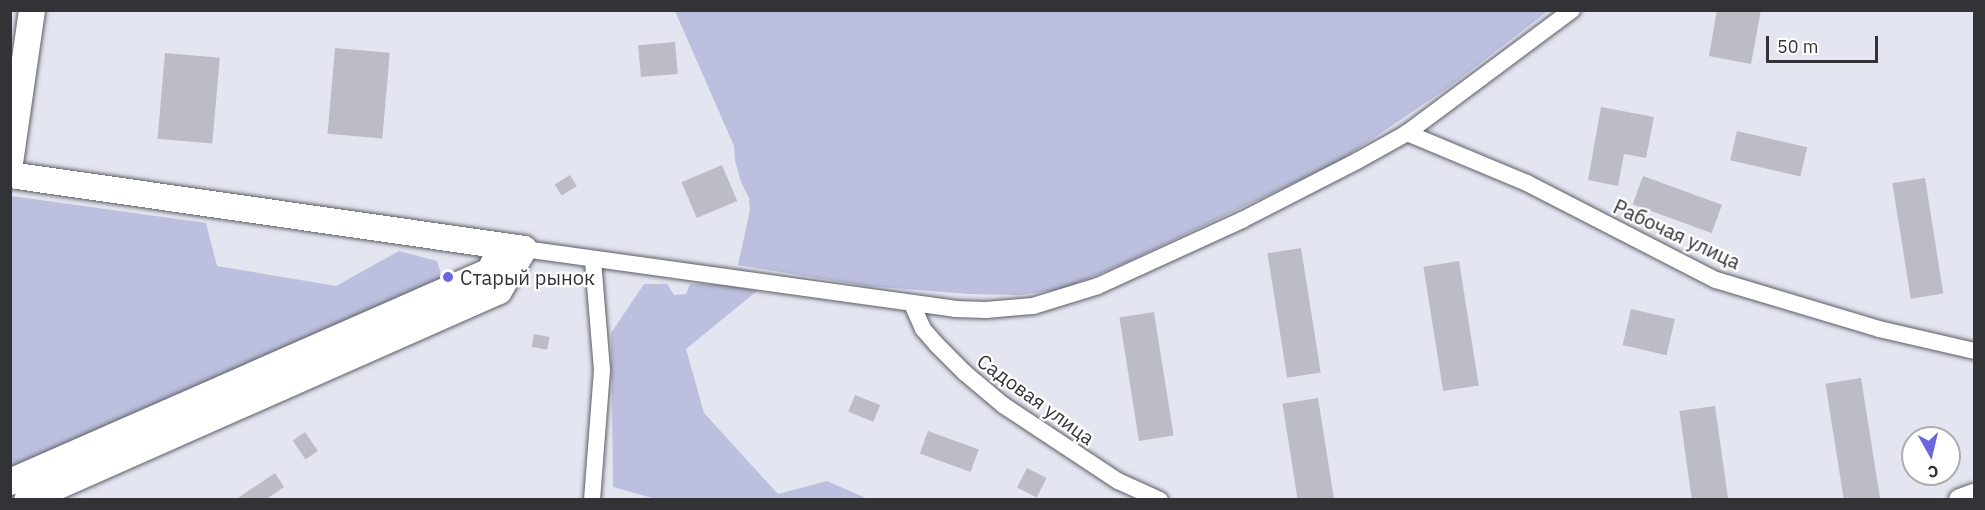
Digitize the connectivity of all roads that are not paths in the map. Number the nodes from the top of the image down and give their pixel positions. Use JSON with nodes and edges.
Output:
{"nodes":[{"id":1,"x":33,"y":10,"type":"edge"},
{"id":2,"x":1572,"y":10,"type":"edge"},
{"id":3,"x":1407,"y":133,"type":"junction"},
{"id":4,"x":10,"y":163,"type":"edge"},
{"id":5,"x":10,"y":175,"type":"edge"},
{"id":6,"x":513,"y":248,"type":"junction"},
{"id":7,"x":593,"y":260,"type":"junction"},
{"id":8,"x":912,"y":304,"type":"junction"},
{"id":9,"x":1974,"y":351,"type":"edge"},
{"id":10,"x":10,"y":482,"type":"edge"},
{"id":11,"x":1974,"y":495,"type":"edge"},
{"id":12,"x":27,"y":500,"type":"edge"},
{"id":13,"x":592,"y":500,"type":"edge"},
{"id":14,"x":1160,"y":500,"type":"edge"},
{"id":15,"x":1960,"y":500,"type":"edge"}],
"edges":[{"from":1,"to":4,"type":"main road"},
{"from":2,"to":3,"type":"street"},
{"from":3,"to":8,"type":"street"},
{"from":3,"to":9,"type":"street","name":"Рабочая улица"},
{"from":5,"to":6,"type":"main road"},
{"from":6,"to":7,"type":"street"},
{"from":6,"to":10,"type":"main road"},
{"from":6,"to":12,"type":"main road"},
{"from":7,"to":8,"type":"street"},
{"from":7,"to":13,"type":"street"},
{"from":8,"to":14,"type":"street","name":"Садовая улица"},
{"from":11,"to":15,"type":"street"}]}
